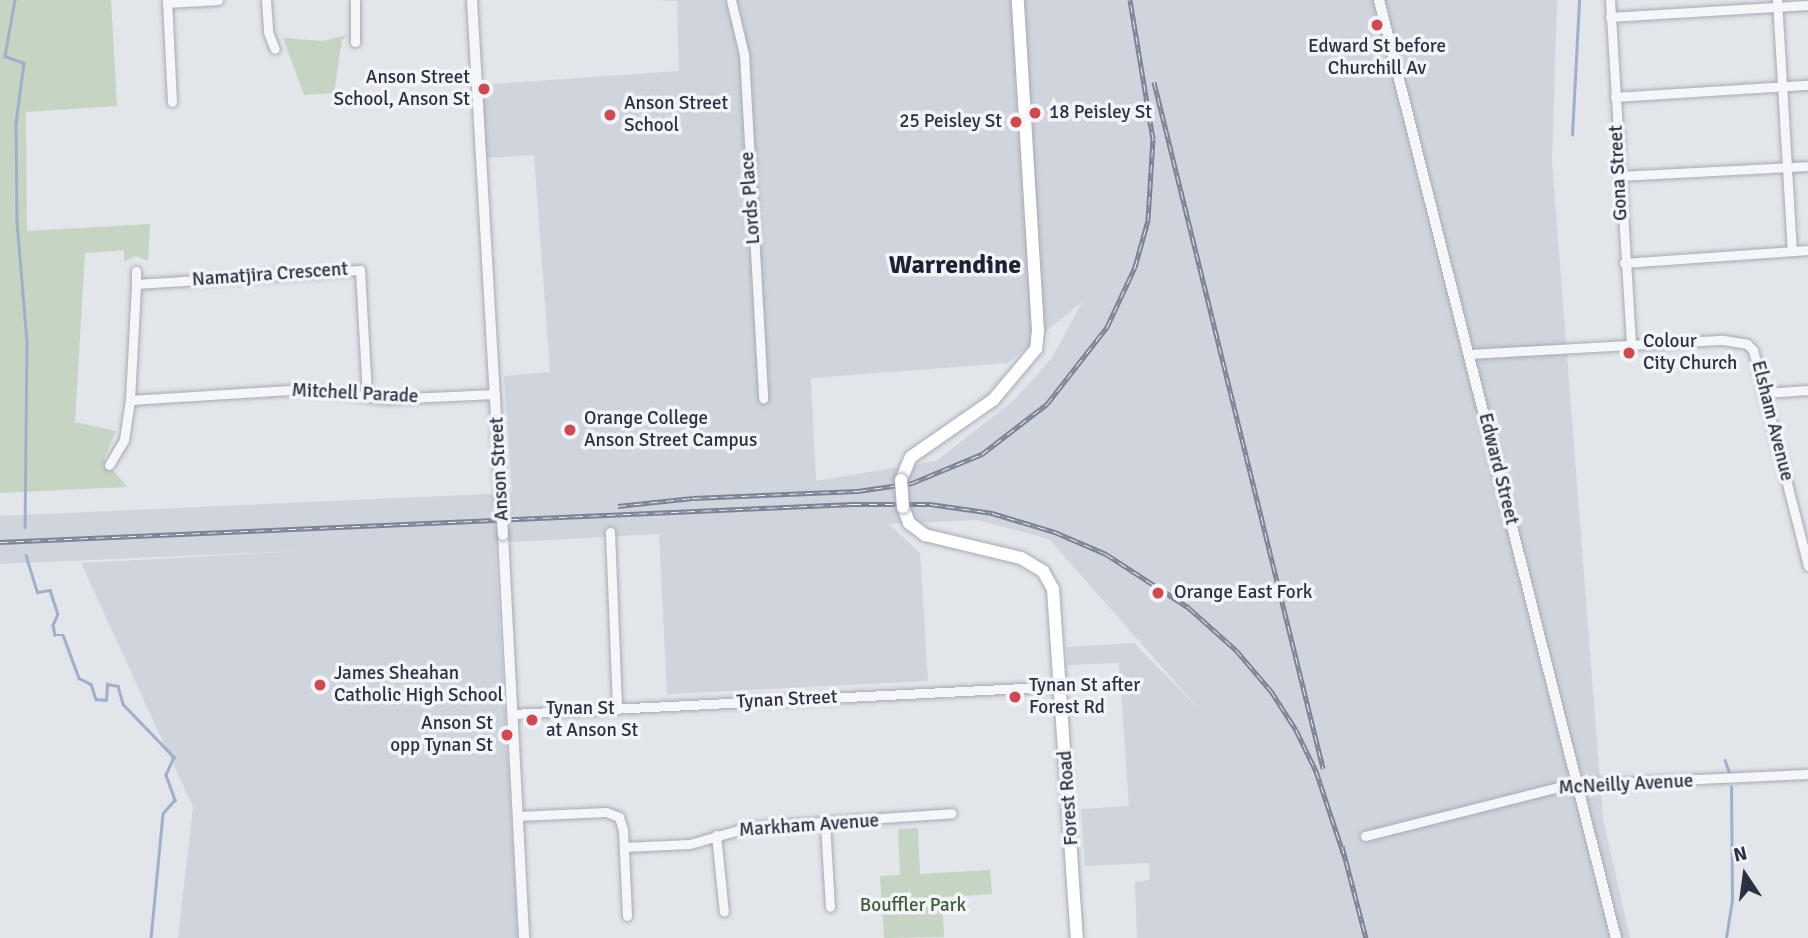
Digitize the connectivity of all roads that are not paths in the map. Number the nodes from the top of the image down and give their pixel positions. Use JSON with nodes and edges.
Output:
{"nodes":[{"id":1,"x":218,"y":0,"type":"edge"},
{"id":2,"x":266,"y":0,"type":"edge"},
{"id":3,"x":355,"y":0,"type":"edge"},
{"id":4,"x":472,"y":0,"type":"edge"},
{"id":5,"x":731,"y":0,"type":"edge"},
{"id":6,"x":1018,"y":0,"type":"edge"},
{"id":7,"x":1379,"y":0,"type":"edge"},
{"id":8,"x":1610,"y":0,"type":"edge"},
{"id":9,"x":167,"y":2,"type":"edge"},
{"id":10,"x":1777,"y":4,"type":"edge"},
{"id":11,"x":1808,"y":5,"type":"edge"},
{"id":12,"x":1610,"y":17,"type":"junction"},
{"id":13,"x":355,"y":42,"type":"dead end"},
{"id":14,"x":275,"y":49,"type":"dead end"},
{"id":15,"x":1808,"y":85,"type":"edge"},
{"id":16,"x":1783,"y":87,"type":"junction"},
{"id":17,"x":1615,"y":97,"type":"junction"},
{"id":18,"x":172,"y":103,"type":"dead end"},
{"id":19,"x":1808,"y":166,"type":"edge"},
{"id":20,"x":1787,"y":167,"type":"junction"},
{"id":21,"x":1619,"y":176,"type":"junction"},
{"id":22,"x":1808,"y":250,"type":"edge"},
{"id":23,"x":1792,"y":251,"type":"junction"},
{"id":24,"x":1625,"y":263,"type":"junction"},
{"id":25,"x":136,"y":271,"type":"dead end"},
{"id":26,"x":136,"y":284,"type":"junction"},
{"id":27,"x":1631,"y":346,"type":"junction"},
{"id":28,"x":1469,"y":354,"type":"junction"},
{"id":29,"x":1808,"y":390,"type":"edge"},
{"id":30,"x":1765,"y":393,"type":"junction"},
{"id":31,"x":495,"y":394,"type":"junction"},
{"id":32,"x":367,"y":396,"type":"junction"},
{"id":33,"x":764,"y":398,"type":"dead end"},
{"id":34,"x":130,"y":400,"type":"junction"},
{"id":35,"x":109,"y":465,"type":"dead end"},
{"id":36,"x":610,"y":532,"type":"dead end"},
{"id":37,"x":1808,"y":566,"type":"edge"},
{"id":38,"x":1062,"y":686,"type":"junction"},
{"id":39,"x":617,"y":708,"type":"junction"},
{"id":40,"x":512,"y":714,"type":"junction"},
{"id":41,"x":1808,"y":774,"type":"edge"},
{"id":42,"x":1577,"y":785,"type":"junction"},
{"id":43,"x":952,"y":813,"type":"dead end"},
{"id":44,"x":518,"y":816,"type":"junction"},
{"id":45,"x":825,"y":823,"type":"junction"},
{"id":46,"x":716,"y":835,"type":"junction"},
{"id":47,"x":1365,"y":836,"type":"dead end"},
{"id":48,"x":624,"y":847,"type":"junction"},
{"id":49,"x":830,"y":907,"type":"dead end"},
{"id":50,"x":724,"y":912,"type":"dead end"},
{"id":51,"x":627,"y":916,"type":"dead end"},
{"id":52,"x":524,"y":938,"type":"edge"},
{"id":53,"x":1077,"y":938,"type":"edge"},
{"id":54,"x":1616,"y":938,"type":"edge"}],
"edges":[{"from":1,"to":9,"type":"street"},
{"from":2,"to":14,"type":"street"},
{"from":3,"to":13,"type":"street"},
{"from":4,"to":31,"type":"street","name":"Anson Street"},
{"from":5,"to":33,"type":"street","name":"Lords Place"},
{"from":6,"to":38,"type":"main road","name":"Forest Road","bridge":true},
{"from":7,"to":28,"type":"street","name":"Edward Street"},
{"from":8,"to":12,"type":"street","name":"Gona Street"},
{"from":9,"to":18,"type":"street"},
{"from":10,"to":11,"type":"street"},
{"from":10,"to":12,"type":"street"},
{"from":10,"to":16,"type":"street"},
{"from":12,"to":17,"type":"street","name":"Gona Street"},
{"from":15,"to":16,"type":"street"},
{"from":16,"to":17,"type":"street"},
{"from":16,"to":20,"type":"street"},
{"from":17,"to":21,"type":"street","name":"Gona Street"},
{"from":19,"to":20,"type":"street"},
{"from":20,"to":21,"type":"street"},
{"from":20,"to":23,"type":"street"},
{"from":21,"to":24,"type":"street","name":"Gona Street"},
{"from":22,"to":23,"type":"street"},
{"from":23,"to":24,"type":"street"},
{"from":24,"to":27,"type":"street","name":"Gona Street"},
{"from":25,"to":26,"type":"street"},
{"from":26,"to":32,"type":"street","name":"Namatjira Crescent"},
{"from":26,"to":34,"type":"street"},
{"from":27,"to":28,"type":"street"},
{"from":27,"to":30,"type":"street","name":"Elsham Avenue"},
{"from":28,"to":42,"type":"street","name":"Edward Street"},
{"from":29,"to":30,"type":"street"},
{"from":30,"to":37,"type":"street","name":"Elsham Avenue"},
{"from":31,"to":32,"type":"street","name":"Mitchell Parade"},
{"from":31,"to":40,"type":"street","name":"Anson Street","bridge":true},
{"from":32,"to":34,"type":"street","name":"Mitchell Parade"},
{"from":34,"to":35,"type":"street"},
{"from":36,"to":39,"type":"street"},
{"from":38,"to":39,"type":"street","name":"Tynan Street"},
{"from":38,"to":53,"type":"main road","name":"Forest Road"},
{"from":39,"to":40,"type":"street","name":"Tynan Street"},
{"from":40,"to":44,"type":"street","name":"Anson Street"},
{"from":41,"to":42,"type":"street","name":"McNeilly Avenue"},
{"from":42,"to":47,"type":"street","name":"McNeilly Avenue"},
{"from":42,"to":54,"type":"street","name":"Edward Street"},
{"from":43,"to":45,"type":"street","name":"Markham Avenue"},
{"from":44,"to":48,"type":"street"},
{"from":44,"to":52,"type":"street","name":"Anson Street"},
{"from":45,"to":46,"type":"street","name":"Markham Avenue"},
{"from":45,"to":49,"type":"street"},
{"from":46,"to":48,"type":"street","name":"Markham Avenue"},
{"from":46,"to":50,"type":"street"},
{"from":48,"to":51,"type":"street"}]}
